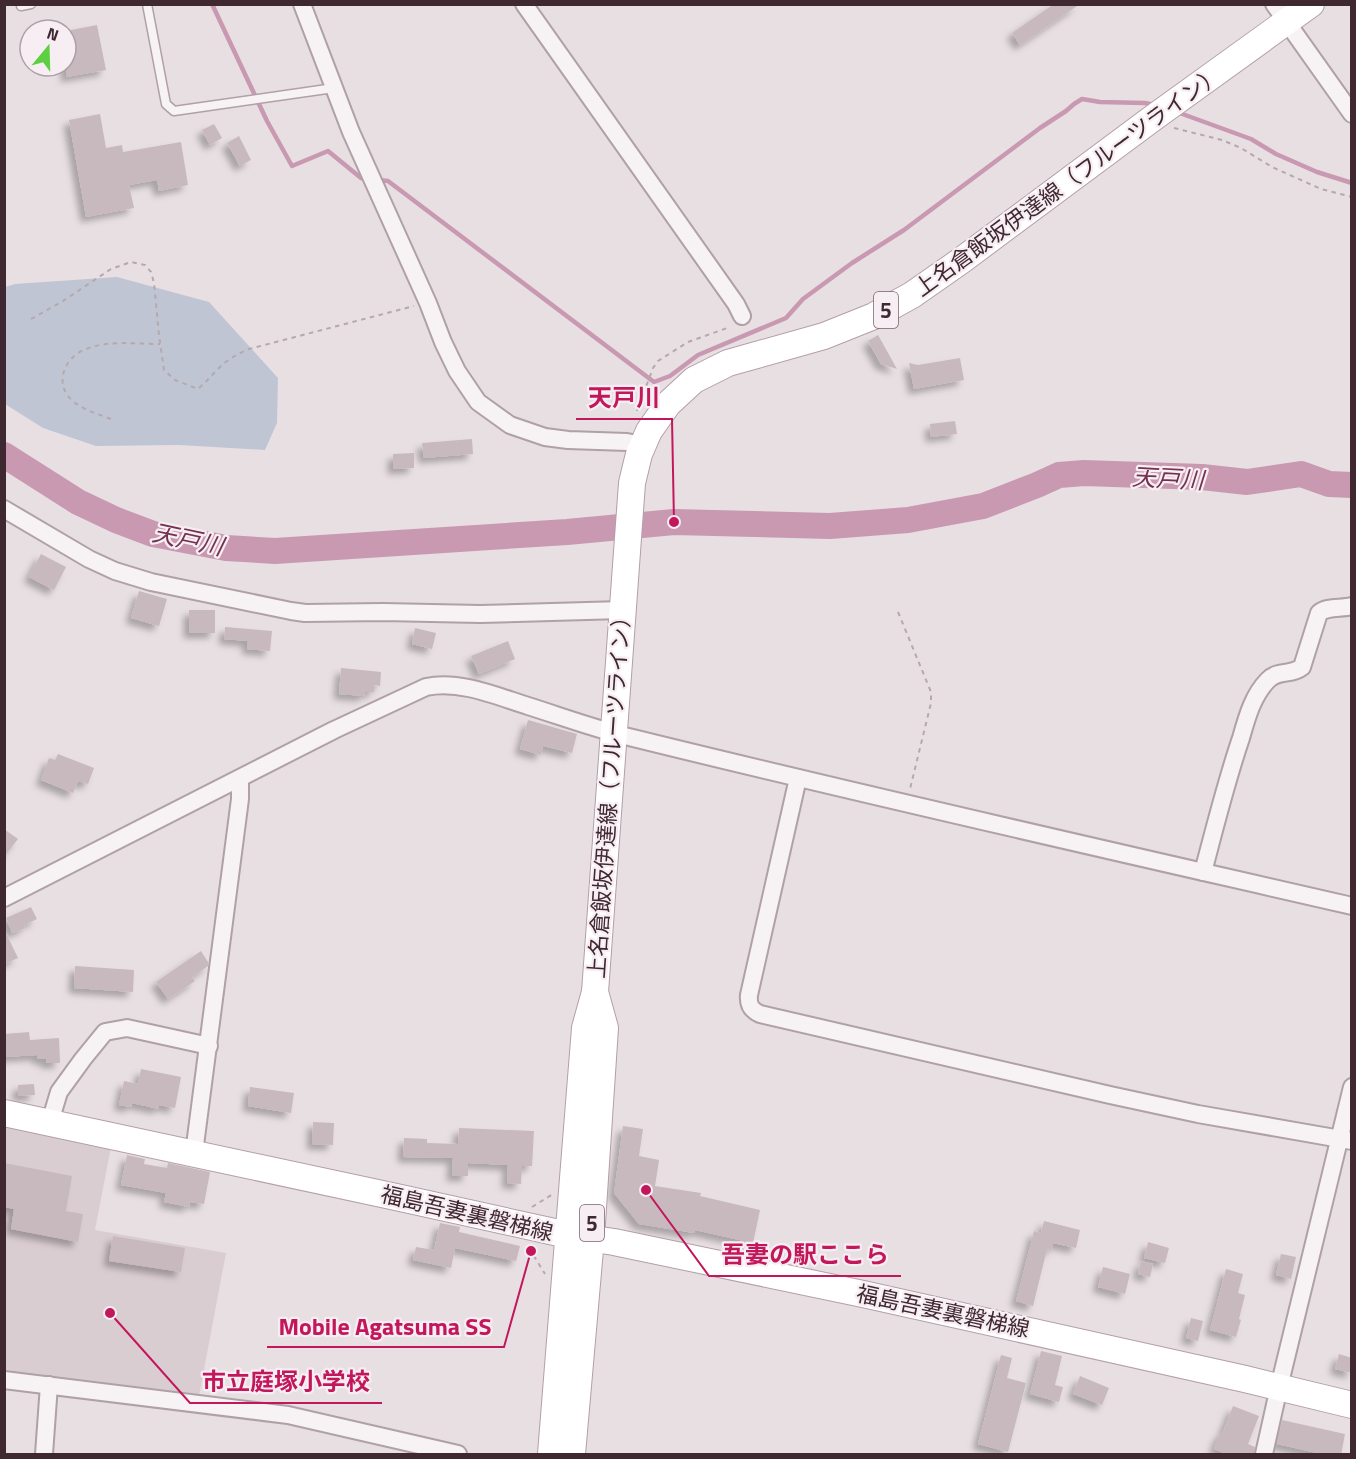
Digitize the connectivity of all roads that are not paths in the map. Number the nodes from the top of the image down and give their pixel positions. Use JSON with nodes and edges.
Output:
{"nodes":[{"id":1,"x":31,"y":4,"type":"edge"},
{"id":2,"x":147,"y":4,"type":"edge"},
{"id":3,"x":302,"y":4,"type":"edge"},
{"id":4,"x":524,"y":4,"type":"edge"},
{"id":5,"x":1311,"y":4,"type":"edge"},
{"id":6,"x":21,"y":6,"type":"dead end"},
{"id":7,"x":1280,"y":13,"type":"edge"},
{"id":8,"x":334,"y":88,"type":"junction"},
{"id":9,"x":1352,"y":114,"type":"edge"},
{"id":10,"x":742,"y":316,"type":"road end"},
{"id":11,"x":635,"y":444,"type":"junction"},
{"id":12,"x":4,"y":508,"type":"edge"},
{"id":13,"x":623,"y":601,"type":"junction"},
{"id":14,"x":1352,"y":606,"type":"edge"},
{"id":15,"x":613,"y":734,"type":"junction"},
{"id":16,"x":798,"y":778,"type":"junction"},
{"id":17,"x":240,"y":779,"type":"junction"},
{"id":18,"x":1203,"y":872,"type":"junction"},
{"id":19,"x":5,"y":897,"type":"edge"},
{"id":20,"x":1352,"y":906,"type":"edge"},
{"id":21,"x":209,"y":1046,"type":"junction"},
{"id":22,"x":1352,"y":1088,"type":"edge"},
{"id":23,"x":4,"y":1113,"type":"edge"},
{"id":24,"x":50,"y":1122,"type":"junction"},
{"id":25,"x":1345,"y":1140,"type":"edge"},
{"id":26,"x":194,"y":1153,"type":"junction"},
{"id":27,"x":580,"y":1237,"type":"junction"},
{"id":28,"x":4,"y":1380,"type":"edge"},
{"id":29,"x":50,"y":1384,"type":"junction"},
{"id":30,"x":1279,"y":1387,"type":"junction"},
{"id":31,"x":1352,"y":1405,"type":"edge"},
{"id":32,"x":44,"y":1455,"type":"edge"},
{"id":33,"x":458,"y":1455,"type":"edge"},
{"id":34,"x":550,"y":1455,"type":"edge"},
{"id":35,"x":572,"y":1455,"type":"edge"},
{"id":36,"x":1264,"y":1455,"type":"edge"}],
"edges":[{"from":1,"to":6,"type":"lane"},
{"from":2,"to":8,"type":"lane"},
{"from":3,"to":8,"type":"street"},
{"from":4,"to":10,"type":"street"},
{"from":5,"to":7,"type":"main road","name":"上名倉飯坂伊達線（フルーツライン）","number":"5"},
{"from":7,"to":9,"type":"street"},
{"from":7,"to":11,"type":"main road","name":"上名倉飯坂伊達線（フルーツライン）","number":"5"},
{"from":8,"to":11,"type":"street"},
{"from":11,"to":13,"type":"main road","name":"上名倉飯坂伊達線（フルーツライン）","number":"5"},
{"from":12,"to":13,"type":"street"},
{"from":13,"to":15,"type":"main road","name":"上名倉飯坂伊達線（フルーツライン）","number":"5"},
{"from":14,"to":18,"type":"street"},
{"from":15,"to":16,"type":"street"},
{"from":15,"to":17,"type":"street"},
{"from":15,"to":27,"type":"main road","name":"上名倉飯坂伊達線（フルーツライン）","number":"5"},
{"from":16,"to":18,"type":"street"},
{"from":16,"to":25,"type":"street"},
{"from":17,"to":19,"type":"street"},
{"from":17,"to":21,"type":"street"},
{"from":18,"to":20,"type":"street"},
{"from":21,"to":24,"type":"street"},
{"from":21,"to":26,"type":"street"},
{"from":22,"to":25,"type":"street"},
{"from":23,"to":24,"type":"main road","name":"福島吾妻裏磐梯線"},
{"from":24,"to":26,"type":"main road","name":"福島吾妻裏磐梯線"},
{"from":25,"to":30,"type":"street"},
{"from":26,"to":27,"type":"main road","name":"福島吾妻裏磐梯線"},
{"from":27,"to":30,"type":"main road","name":"福島吾妻裏磐梯線"},
{"from":27,"to":34,"type":"main road","name":"上名倉飯坂伊達線（フルーツライン）","number":"5"},
{"from":27,"to":35,"type":"main road","name":"上名倉飯坂伊達線（フルーツライン）","number":"5"},
{"from":28,"to":29,"type":"street"},
{"from":29,"to":32,"type":"street"},
{"from":29,"to":33,"type":"street"},
{"from":30,"to":31,"type":"main road","name":"福島吾妻裏磐梯線"},
{"from":30,"to":36,"type":"street"}]}
